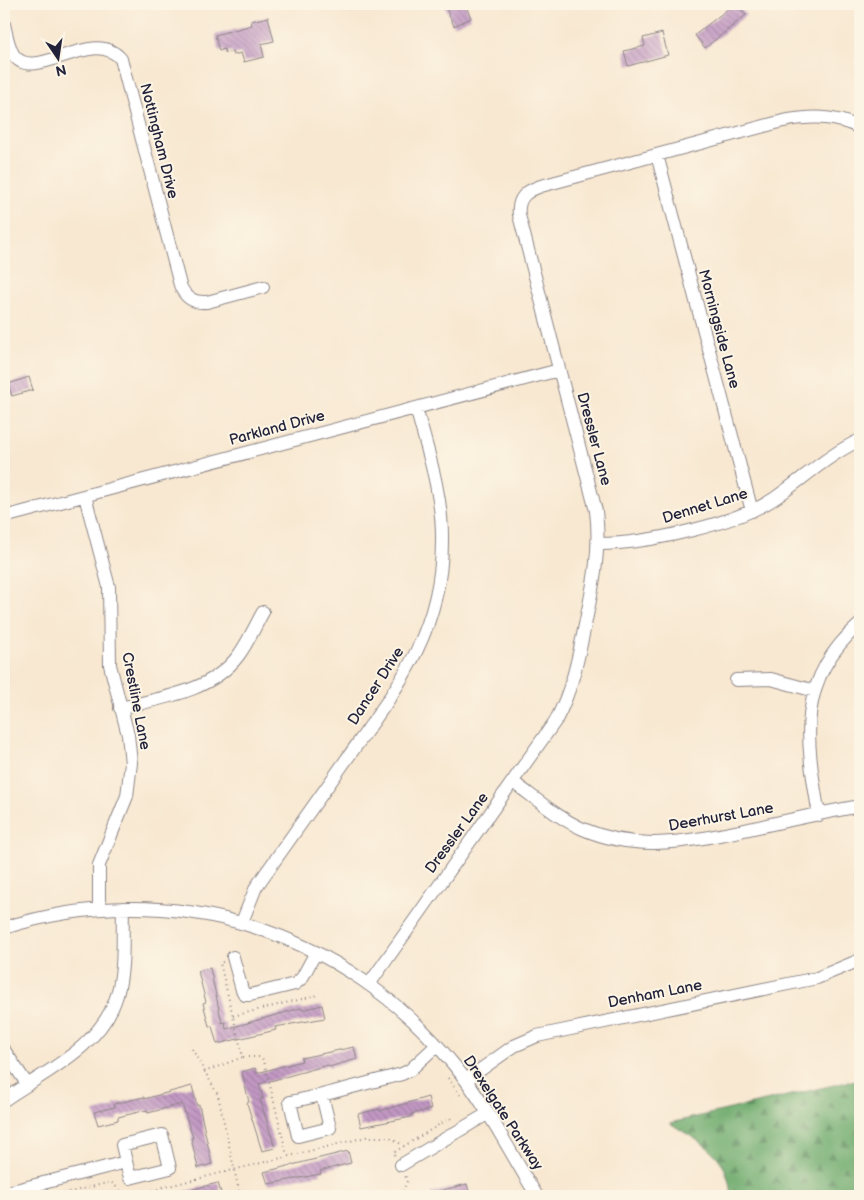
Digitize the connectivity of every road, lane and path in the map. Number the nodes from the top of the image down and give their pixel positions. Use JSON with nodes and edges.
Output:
{"nodes":[{"id":1,"x":4,"y":24,"type":"edge"},
{"id":2,"x":860,"y":128,"type":"edge"},
{"id":3,"x":657,"y":155,"type":"junction"},
{"id":4,"x":263,"y":287,"type":"dead end"},
{"id":5,"x":559,"y":370,"type":"junction"},
{"id":6,"x":416,"y":408,"type":"junction"},
{"id":7,"x":860,"y":440,"type":"edge"},
{"id":8,"x":85,"y":496,"type":"junction"},
{"id":9,"x":752,"y":511,"type":"junction"},
{"id":10,"x":4,"y":517,"type":"edge"},
{"id":11,"x":599,"y":544,"type":"junction"},
{"id":12,"x":263,"y":612,"type":"dead end"},
{"id":13,"x":860,"y":624,"type":"edge"},
{"id":14,"x":736,"y":680,"type":"dead end"},
{"id":15,"x":815,"y":691,"type":"junction"},
{"id":16,"x":120,"y":708,"type":"junction"},
{"id":17,"x":513,"y":782,"type":"junction"},
{"id":18,"x":860,"y":806,"type":"edge"},
{"id":19,"x":819,"y":814,"type":"junction"},
{"id":20,"x":123,"y":908,"type":"junction"},
{"id":21,"x":99,"y":909,"type":"junction"},
{"id":22,"x":242,"y":922,"type":"junction"},
{"id":23,"x":4,"y":928,"type":"edge"},
{"id":24,"x":316,"y":952,"type":"junction"},
{"id":25,"x":234,"y":958,"type":"joint"},
{"id":26,"x":860,"y":960,"type":"edge"},
{"id":27,"x":370,"y":983,"type":"junction"},
{"id":28,"x":318,"y":994,"type":"dead end"},
{"id":29,"x":233,"y":1016,"type":"junction"},
{"id":30,"x":437,"y":1045,"type":"junction"},
{"id":31,"x":192,"y":1049,"type":"dead end"},
{"id":32,"x":4,"y":1050,"type":"edge"},
{"id":33,"x":243,"y":1057,"type":"junction"},
{"id":34,"x":204,"y":1072,"type":"junction"},
{"id":35,"x":448,"y":1078,"type":"dead end"},
{"id":36,"x":466,"y":1080,"type":"junction"},
{"id":37,"x":27,"y":1084,"type":"junction"},
{"id":38,"x":322,"y":1095,"type":"dead end"},
{"id":39,"x":4,"y":1100,"type":"edge"},
{"id":40,"x":465,"y":1100,"type":"dead end"},
{"id":41,"x":487,"y":1114,"type":"junction"},
{"id":42,"x":404,"y":1146,"type":"dead end"},
{"id":43,"x":287,"y":1155,"type":"junction"},
{"id":44,"x":126,"y":1162,"type":"dead end"},
{"id":45,"x":401,"y":1165,"type":"dead end"},
{"id":46,"x":235,"y":1169,"type":"junction"},
{"id":47,"x":4,"y":1193,"type":"edge"},
{"id":48,"x":54,"y":1196,"type":"edge"},
{"id":49,"x":127,"y":1196,"type":"edge"},
{"id":50,"x":240,"y":1196,"type":"edge"},
{"id":51,"x":537,"y":1196,"type":"edge"}],
"edges":[{"from":1,"to":4,"type":"street","name":"Nottingham Drive"},
{"from":2,"to":3,"type":"street","name":"Dressler Lane"},
{"from":3,"to":5,"type":"street","name":"Dressler Lane"},
{"from":3,"to":9,"type":"street","name":"Morningside Lane"},
{"from":5,"to":6,"type":"street","name":"Parkland Drive"},
{"from":5,"to":11,"type":"street","name":"Dressler Lane"},
{"from":6,"to":8,"type":"street","name":"Parkland Drive"},
{"from":6,"to":22,"type":"street","name":"Dancer Drive"},
{"from":7,"to":9,"type":"street","name":"Dennet Lane"},
{"from":8,"to":10,"type":"street","name":"Parkland Drive"},
{"from":8,"to":16,"type":"street","name":"Crestline Lane"},
{"from":9,"to":11,"type":"street","name":"Dennet Lane"},
{"from":11,"to":17,"type":"street","name":"Dressler Lane"},
{"from":12,"to":16,"type":"street"},
{"from":13,"to":15,"type":"street"},
{"from":14,"to":15,"type":"street"},
{"from":15,"to":19,"type":"street"},
{"from":16,"to":21,"type":"street","name":"Crestline Lane"},
{"from":17,"to":19,"type":"street","name":"Deerhurst Lane"},
{"from":17,"to":27,"type":"street","name":"Dressler Lane"},
{"from":18,"to":19,"type":"street","name":"Deerhurst Lane"},
{"from":20,"to":21,"type":"street","name":"Drexelgate Parkway"},
{"from":20,"to":22,"type":"street","name":"Drexelgate Parkway"},
{"from":20,"to":37,"type":"street"},
{"from":21,"to":23,"type":"street","name":"Drexelgate Parkway"},
{"from":22,"to":24,"type":"street","name":"Drexelgate Parkway"},
{"from":24,"to":25,"type":"street"},
{"from":24,"to":27,"type":"street","name":"Drexelgate Parkway"},
{"from":25,"to":29,"type":"path"},
{"from":26,"to":36,"type":"street","name":"Denham Lane"},
{"from":27,"to":30,"type":"street","name":"Drexelgate Parkway"},
{"from":28,"to":29,"type":"path"},
{"from":29,"to":33,"type":"path"},
{"from":30,"to":36,"type":"street","name":"Drexelgate Parkway"},
{"from":30,"to":38,"type":"street"},
{"from":31,"to":34,"type":"path"},
{"from":32,"to":37,"type":"street"},
{"from":33,"to":34,"type":"path"},
{"from":33,"to":43,"type":"path"},
{"from":34,"to":46,"type":"path"},
{"from":35,"to":40,"type":"path"},
{"from":36,"to":41,"type":"street","name":"Drexelgate Parkway"},
{"from":37,"to":39,"type":"street"},
{"from":41,"to":45,"type":"street"},
{"from":41,"to":51,"type":"street","name":"Drexelgate Parkway"},
{"from":42,"to":43,"type":"path"},
{"from":43,"to":46,"type":"path"},
{"from":44,"to":47,"type":"street"},
{"from":46,"to":49,"type":"path"},
{"from":46,"to":50,"type":"path"},
{"from":48,"to":49,"type":"path"}]}
